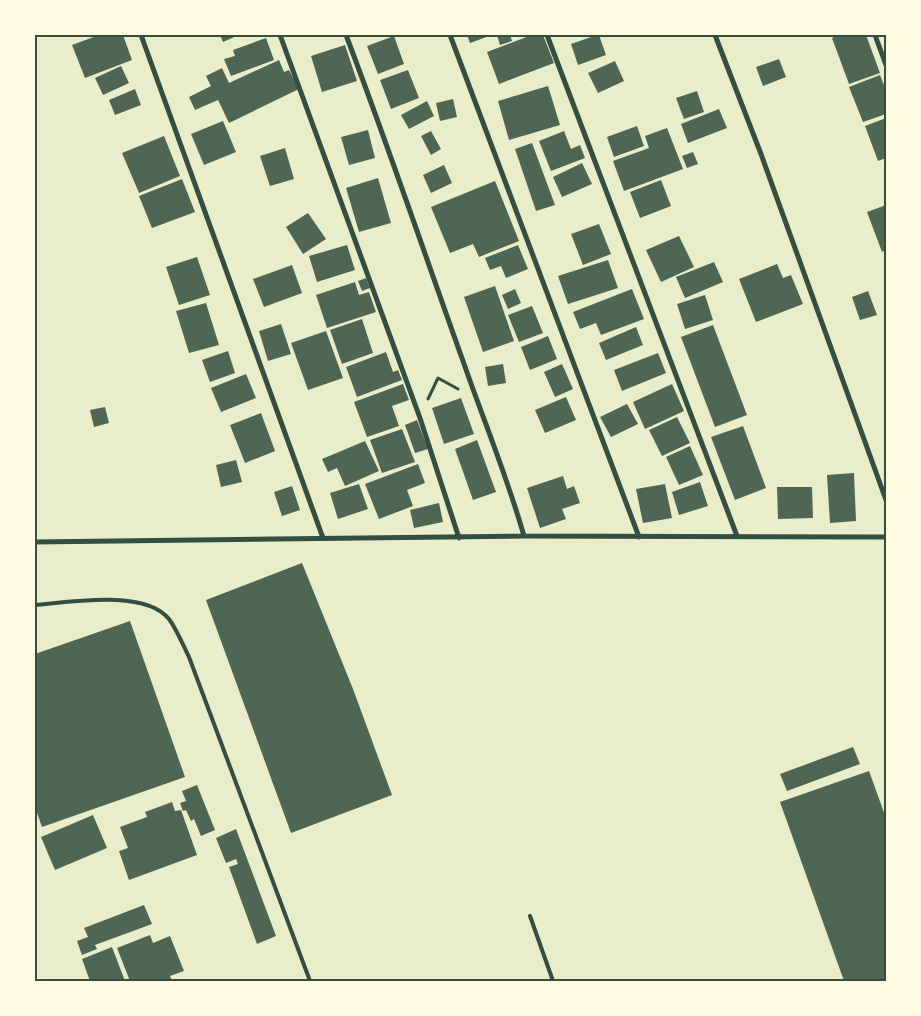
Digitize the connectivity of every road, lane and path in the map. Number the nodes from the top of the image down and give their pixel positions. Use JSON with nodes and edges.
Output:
{"nodes":[{"id":1,"x":141,"y":35,"type":"edge"},
{"id":2,"x":280,"y":35,"type":"edge"},
{"id":3,"x":346,"y":35,"type":"edge"},
{"id":4,"x":450,"y":35,"type":"edge"},
{"id":5,"x":547,"y":35,"type":"edge"},
{"id":6,"x":715,"y":35,"type":"edge"},
{"id":7,"x":875,"y":35,"type":"edge"},
{"id":8,"x":886,"y":65,"type":"edge"},
{"id":9,"x":476,"y":399,"type":"junction"},
{"id":10,"x":420,"y":418,"type":"junction"},
{"id":11,"x":886,"y":500,"type":"edge"},
{"id":12,"x":524,"y":536,"type":"junction"},
{"id":13,"x":737,"y":536,"type":"junction"},
{"id":14,"x":886,"y":537,"type":"edge"},
{"id":15,"x":323,"y":538,"type":"junction"},
{"id":16,"x":459,"y":538,"type":"junction"},
{"id":17,"x":639,"y":538,"type":"junction"},
{"id":18,"x":35,"y":542,"type":"edge"},
{"id":19,"x":35,"y":604,"type":"edge"},
{"id":20,"x":530,"y":916,"type":"dead end"},
{"id":21,"x":310,"y":981,"type":"edge"},
{"id":22,"x":553,"y":981,"type":"edge"}],
"edges":[{"from":1,"to":15,"type":"street"},
{"from":2,"to":10,"type":"street"},
{"from":3,"to":9,"type":"street"},
{"from":4,"to":17,"type":"street"},
{"from":5,"to":13,"type":"street"},
{"from":6,"to":11,"type":"street"},
{"from":7,"to":8,"type":"street"},
{"from":9,"to":10,"type":"path"},
{"from":9,"to":12,"type":"street"},
{"from":10,"to":16,"type":"street"},
{"from":12,"to":16,"type":"street"},
{"from":12,"to":17,"type":"street"},
{"from":13,"to":14,"type":"street"},
{"from":13,"to":17,"type":"street"},
{"from":15,"to":16,"type":"street"},
{"from":15,"to":18,"type":"street"},
{"from":19,"to":21,"type":"lane"},
{"from":20,"to":22,"type":"lane"}]}
